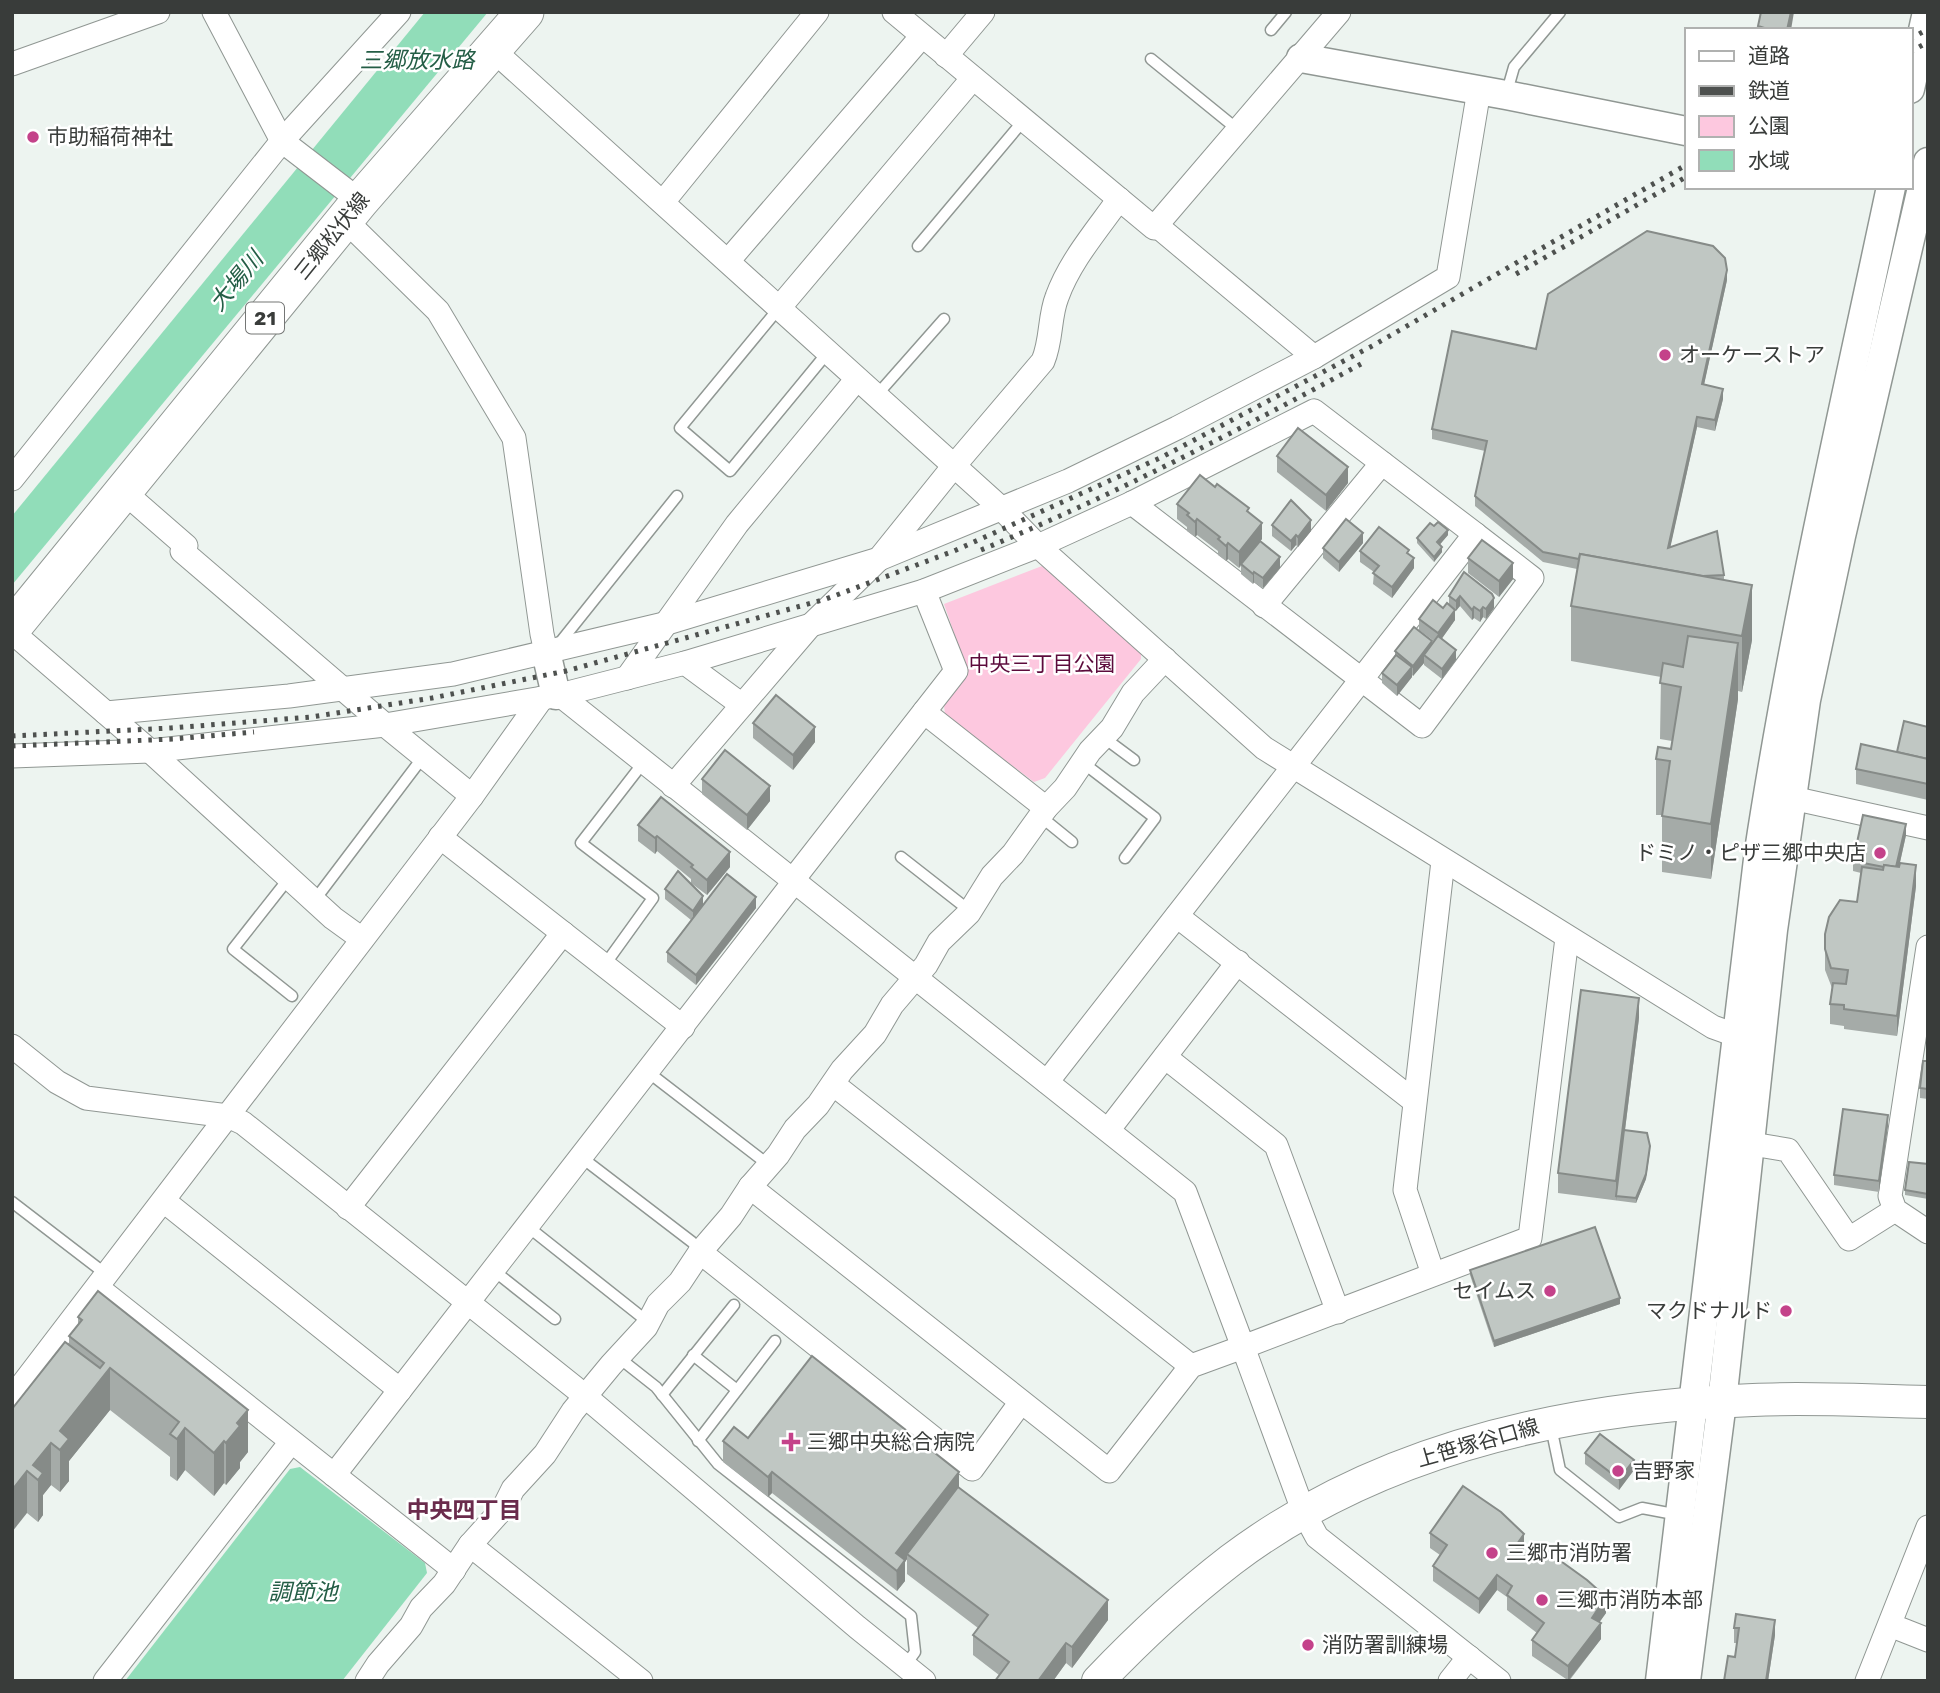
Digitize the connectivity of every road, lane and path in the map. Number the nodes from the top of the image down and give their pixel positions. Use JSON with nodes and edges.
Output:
{"nodes":[{"id":1,"x":158,"y":12,"type":"edge"},
{"id":2,"x":214,"y":12,"type":"edge"},
{"id":3,"x":399,"y":12,"type":"edge"},
{"id":4,"x":525,"y":12,"type":"edge"},
{"id":5,"x":817,"y":12,"type":"edge"},
{"id":6,"x":894,"y":12,"type":"edge"},
{"id":7,"x":983,"y":12,"type":"edge"},
{"id":8,"x":1286,"y":12,"type":"edge"},
{"id":9,"x":1339,"y":12,"type":"edge"},
{"id":10,"x":1560,"y":12,"type":"edge"},
{"id":11,"x":1927,"y":12,"type":"edge"},
{"id":12,"x":1271,"y":30,"type":"dead end"},
{"id":13,"x":922,"y":36,"type":"junction"},
{"id":14,"x":493,"y":50,"type":"junction"},
{"id":15,"x":946,"y":56,"type":"junction"},
{"id":16,"x":1301,"y":58,"type":"junction"},
{"id":17,"x":1151,"y":59,"type":"dead end"},
{"id":18,"x":12,"y":64,"type":"edge"},
{"id":19,"x":973,"y":78,"type":"junction"},
{"id":20,"x":1912,"y":80,"type":"edge"},
{"id":21,"x":1493,"y":92,"type":"junction"},
{"id":22,"x":1024,"y":120,"type":"junction"},
{"id":23,"x":1237,"y":129,"type":"junction"},
{"id":24,"x":1685,"y":131,"type":"edge"},
{"id":25,"x":287,"y":146,"type":"junction"},
{"id":26,"x":1928,"y":153,"type":"edge"},
{"id":27,"x":1912,"y":160,"type":"edge"},
{"id":28,"x":1928,"y":163,"type":"edge"},
{"id":29,"x":1920,"y":187,"type":"edge"},
{"id":30,"x":1891,"y":189,"type":"edge"},
{"id":31,"x":1119,"y":199,"type":"junction"},
{"id":32,"x":663,"y":202,"type":"junction"},
{"id":33,"x":350,"y":204,"type":"junction"},
{"id":34,"x":1156,"y":225,"type":"junction"},
{"id":35,"x":918,"y":246,"type":"dead end"},
{"id":36,"x":728,"y":261,"type":"junction"},
{"id":37,"x":779,"y":308,"type":"junction"},
{"id":38,"x":944,"y":319,"type":"dead end"},
{"id":39,"x":828,"y":352,"type":"junction"},
{"id":40,"x":1314,"y":357,"type":"junction"},
{"id":41,"x":856,"y":380,"type":"junction"},
{"id":42,"x":876,"y":397,"type":"junction"},
{"id":43,"x":1382,"y":463,"type":"junction"},
{"id":44,"x":953,"y":467,"type":"junction"},
{"id":45,"x":12,"y":479,"type":"edge"},
{"id":46,"x":124,"y":492,"type":"junction"},
{"id":47,"x":677,"y":496,"type":"dead end"},
{"id":48,"x":1132,"y":503,"type":"junction"},
{"id":49,"x":1002,"y":509,"type":"junction"},
{"id":50,"x":1475,"y":534,"type":"junction"},
{"id":51,"x":1038,"y":545,"type":"junction"},
{"id":52,"x":879,"y":559,"type":"junction"},
{"id":53,"x":924,"y":591,"type":"junction"},
{"id":54,"x":1264,"y":606,"type":"junction"},
{"id":55,"x":664,"y":624,"type":"junction"},
{"id":56,"x":809,"y":627,"type":"junction"},
{"id":57,"x":12,"y":630,"type":"edge"},
{"id":58,"x":550,"y":651,"type":"junction"},
{"id":59,"x":1165,"y":659,"type":"junction"},
{"id":60,"x":685,"y":663,"type":"junction"},
{"id":61,"x":627,"y":678,"type":"junction"},
{"id":62,"x":1361,"y":681,"type":"junction"},
{"id":63,"x":344,"y":689,"type":"junction"},
{"id":64,"x":553,"y":696,"type":"junction"},
{"id":65,"x":742,"y":705,"type":"junction"},
{"id":66,"x":925,"y":712,"type":"junction"},
{"id":67,"x":106,"y":713,"type":"junction"},
{"id":68,"x":385,"y":725,"type":"junction"},
{"id":69,"x":1103,"y":737,"type":"junction"},
{"id":70,"x":150,"y":751,"type":"junction"},
{"id":71,"x":12,"y":756,"type":"edge"},
{"id":72,"x":423,"y":757,"type":"junction"},
{"id":73,"x":1134,"y":760,"type":"dead end"},
{"id":74,"x":643,"y":762,"type":"junction"},
{"id":75,"x":1082,"y":762,"type":"junction"},
{"id":76,"x":1292,"y":768,"type":"junction"},
{"id":77,"x":673,"y":786,"type":"junction"},
{"id":78,"x":472,"y":796,"type":"junction"},
{"id":79,"x":1792,"y":797,"type":"junction"},
{"id":80,"x":1043,"y":812,"type":"junction"},
{"id":81,"x":1928,"y":828,"type":"edge"},
{"id":82,"x":440,"y":837,"type":"junction"},
{"id":83,"x":1072,"y":842,"type":"dead end"},
{"id":84,"x":901,"y":857,"type":"dead end"},
{"id":85,"x":1125,"y":858,"type":"dead end"},
{"id":86,"x":1443,"y":861,"type":"junction"},
{"id":87,"x":289,"y":878,"type":"junction"},
{"id":88,"x":793,"y":882,"type":"junction"},
{"id":89,"x":314,"y":901,"type":"junction"},
{"id":90,"x":970,"y":911,"type":"junction"},
{"id":91,"x":1177,"y":916,"type":"junction"},
{"id":92,"x":563,"y":933,"type":"junction"},
{"id":93,"x":1567,"y":938,"type":"junction"},
{"id":94,"x":362,"y":939,"type":"junction"},
{"id":95,"x":1928,"y":947,"type":"edge"},
{"id":96,"x":1238,"y":962,"type":"junction"},
{"id":97,"x":604,"y":966,"type":"junction"},
{"id":98,"x":915,"y":979,"type":"junction"},
{"id":99,"x":292,"y":996,"type":"dead end"},
{"id":100,"x":683,"y":1027,"type":"junction"},
{"id":101,"x":1738,"y":1036,"type":"junction"},
{"id":102,"x":1921,"y":1042,"type":"edge"},
{"id":103,"x":12,"y":1046,"type":"edge"},
{"id":104,"x":1165,"y":1057,"type":"junction"},
{"id":105,"x":648,"y":1072,"type":"junction"},
{"id":106,"x":1047,"y":1082,"type":"junction"},
{"id":107,"x":833,"y":1084,"type":"junction"},
{"id":108,"x":1414,"y":1101,"type":"junction"},
{"id":109,"x":228,"y":1116,"type":"junction"},
{"id":110,"x":1109,"y":1129,"type":"junction"},
{"id":111,"x":1752,"y":1144,"type":"junction"},
{"id":112,"x":582,"y":1157,"type":"junction"},
{"id":113,"x":770,"y":1166,"type":"junction"},
{"id":114,"x":750,"y":1187,"type":"junction"},
{"id":115,"x":164,"y":1201,"type":"junction"},
{"id":116,"x":12,"y":1202,"type":"edge"},
{"id":117,"x":348,"y":1208,"type":"junction"},
{"id":118,"x":1895,"y":1210,"type":"junction"},
{"id":119,"x":527,"y":1226,"type":"junction"},
{"id":120,"x":1928,"y":1233,"type":"edge"},
{"id":121,"x":700,"y":1252,"type":"junction"},
{"id":122,"x":493,"y":1269,"type":"junction"},
{"id":123,"x":1433,"y":1274,"type":"junction"},
{"id":124,"x":102,"y":1282,"type":"junction"},
{"id":125,"x":468,"y":1302,"type":"junction"},
{"id":126,"x":734,"y":1305,"type":"dead end"},
{"id":127,"x":1338,"y":1312,"type":"junction"},
{"id":128,"x":555,"y":1319,"type":"dead end"},
{"id":129,"x":648,"y":1322,"type":"junction"},
{"id":130,"x":775,"y":1341,"type":"dead end"},
{"id":131,"x":1243,"y":1347,"type":"junction"},
{"id":132,"x":693,"y":1355,"type":"junction"},
{"id":133,"x":618,"y":1357,"type":"junction"},
{"id":134,"x":1191,"y":1366,"type":"junction"},
{"id":135,"x":400,"y":1390,"type":"junction"},
{"id":136,"x":737,"y":1390,"type":"junction"},
{"id":137,"x":662,"y":1395,"type":"junction"},
{"id":138,"x":586,"y":1397,"type":"junction"},
{"id":139,"x":12,"y":1398,"type":"edge"},
{"id":140,"x":1021,"y":1402,"type":"junction"},
{"id":141,"x":1928,"y":1402,"type":"edge"},
{"id":142,"x":1707,"y":1403,"type":"junction"},
{"id":143,"x":1550,"y":1422,"type":"junction"},
{"id":144,"x":698,"y":1441,"type":"junction"},
{"id":145,"x":291,"y":1442,"type":"junction"},
{"id":146,"x":334,"y":1475,"type":"junction"},
{"id":147,"x":1304,"y":1513,"type":"junction"},
{"id":148,"x":1679,"y":1515,"type":"junction"},
{"id":149,"x":1928,"y":1527,"type":"edge"},
{"id":150,"x":470,"y":1545,"type":"junction"},
{"id":151,"x":454,"y":1570,"type":"junction"},
{"id":152,"x":1890,"y":1625,"type":"junction"},
{"id":153,"x":1928,"y":1640,"type":"edge"},
{"id":154,"x":1469,"y":1657,"type":"junction"},
{"id":155,"x":905,"y":1666,"type":"junction"},
{"id":156,"x":372,"y":1679,"type":"edge"},
{"id":157,"x":105,"y":1681,"type":"edge"},
{"id":158,"x":641,"y":1681,"type":"edge"},
{"id":159,"x":924,"y":1681,"type":"edge"},
{"id":160,"x":1098,"y":1681,"type":"edge"},
{"id":161,"x":1450,"y":1681,"type":"edge"},
{"id":162,"x":1499,"y":1681,"type":"edge"},
{"id":163,"x":1660,"y":1681,"type":"edge"},
{"id":164,"x":1686,"y":1681,"type":"edge"},
{"id":165,"x":1867,"y":1681,"type":"edge"}],
"edges":[{"from":1,"to":18,"type":"street"},
{"from":2,"to":25,"type":"street"},
{"from":3,"to":25,"type":"street"},
{"from":4,"to":14,"type":"main road","name":"三郷松伏線","number":"21"},
{"from":5,"to":32,"type":"street"},
{"from":6,"to":13,"type":"street"},
{"from":7,"to":15,"type":"street"},
{"from":8,"to":12,"type":"lane"},
{"from":9,"to":16,"type":"street"},
{"from":10,"to":21,"type":"lane"},
{"from":11,"to":20,"type":"street"},
{"from":13,"to":15,"type":"street"},
{"from":13,"to":36,"type":"street"},
{"from":14,"to":32,"type":"street"},
{"from":14,"to":33,"type":"main road","name":"三郷松伏線","number":"21"},
{"from":15,"to":19,"type":"street"},
{"from":16,"to":21,"type":"street"},
{"from":16,"to":23,"type":"street"},
{"from":17,"to":23,"type":"lane"},
{"from":19,"to":22,"type":"street"},
{"from":19,"to":37,"type":"street"},
{"from":21,"to":24,"type":"street"},
{"from":21,"to":40,"type":"street"},
{"from":22,"to":31,"type":"street"},
{"from":22,"to":35,"type":"lane"},
{"from":23,"to":34,"type":"street"},
{"from":25,"to":33,"type":"street"},
{"from":25,"to":45,"type":"street"},
{"from":26,"to":27,"type":"street"},
{"from":28,"to":29,"type":"street"},
{"from":29,"to":79,"type":"street"},
{"from":30,"to":101,"type":"street"},
{"from":31,"to":34,"type":"street"},
{"from":31,"to":44,"type":"street"},
{"from":32,"to":36,"type":"street"},
{"from":33,"to":46,"type":"main road","name":"三郷松伏線","number":"21"},
{"from":33,"to":58,"type":"street"},
{"from":34,"to":40,"type":"street"},
{"from":36,"to":37,"type":"street"},
{"from":37,"to":39,"type":"street"},
{"from":37,"to":39,"type":"lane"},
{"from":38,"to":42,"type":"lane"},
{"from":39,"to":41,"type":"street"},
{"from":40,"to":49,"type":"street"},
{"from":41,"to":42,"type":"street"},
{"from":41,"to":55,"type":"street"},
{"from":42,"to":44,"type":"street"},
{"from":43,"to":48,"type":"street"},
{"from":43,"to":50,"type":"street"},
{"from":43,"to":54,"type":"street"},
{"from":44,"to":49,"type":"street"},
{"from":44,"to":52,"type":"street"},
{"from":46,"to":57,"type":"main road","name":"三郷松伏線","number":"21"},
{"from":46,"to":63,"type":"street"},
{"from":47,"to":58,"type":"lane"},
{"from":48,"to":51,"type":"street"},
{"from":48,"to":54,"type":"street"},
{"from":49,"to":51,"type":"street"},
{"from":49,"to":52,"type":"street"},
{"from":50,"to":62,"type":"street"},
{"from":50,"to":62,"type":"street"},
{"from":51,"to":53,"type":"street"},
{"from":51,"to":59,"type":"street"},
{"from":52,"to":55,"type":"street"},
{"from":52,"to":56,"type":"street"},
{"from":53,"to":56,"type":"street"},
{"from":53,"to":66,"type":"street"},
{"from":54,"to":62,"type":"street"},
{"from":55,"to":58,"type":"street"},
{"from":55,"to":61,"type":"street"},
{"from":56,"to":60,"type":"street"},
{"from":56,"to":65,"type":"street"},
{"from":57,"to":67,"type":"street"},
{"from":58,"to":63,"type":"street"},
{"from":58,"to":64,"type":"street"},
{"from":59,"to":69,"type":"street"},
{"from":59,"to":76,"type":"street"},
{"from":60,"to":61,"type":"street"},
{"from":60,"to":65,"type":"street"},
{"from":61,"to":64,"type":"street"},
{"from":62,"to":76,"type":"street"},
{"from":63,"to":67,"type":"street"},
{"from":63,"to":68,"type":"street"},
{"from":64,"to":68,"type":"street"},
{"from":64,"to":74,"type":"street"},
{"from":64,"to":78,"type":"street"},
{"from":65,"to":77,"type":"street"},
{"from":66,"to":80,"type":"street"},
{"from":66,"to":88,"type":"street"},
{"from":67,"to":70,"type":"street"},
{"from":68,"to":70,"type":"street"},
{"from":68,"to":72,"type":"street"},
{"from":69,"to":73,"type":"lane"},
{"from":69,"to":75,"type":"street"},
{"from":70,"to":71,"type":"street"},
{"from":70,"to":87,"type":"street"},
{"from":72,"to":78,"type":"street"},
{"from":72,"to":89,"type":"lane"},
{"from":74,"to":77,"type":"street"},
{"from":74,"to":97,"type":"lane"},
{"from":75,"to":80,"type":"street"},
{"from":75,"to":85,"type":"lane"},
{"from":76,"to":86,"type":"street"},
{"from":76,"to":91,"type":"street"},
{"from":77,"to":88,"type":"street"},
{"from":78,"to":82,"type":"street"},
{"from":79,"to":81,"type":"street"},
{"from":79,"to":111,"type":"street"},
{"from":80,"to":83,"type":"lane"},
{"from":80,"to":90,"type":"street"},
{"from":82,"to":92,"type":"street"},
{"from":82,"to":94,"type":"street"},
{"from":84,"to":90,"type":"lane"},
{"from":86,"to":93,"type":"street"},
{"from":86,"to":108,"type":"street"},
{"from":87,"to":89,"type":"street"},
{"from":87,"to":99,"type":"lane"},
{"from":88,"to":98,"type":"street"},
{"from":88,"to":100,"type":"street"},
{"from":89,"to":94,"type":"street"},
{"from":90,"to":98,"type":"street"},
{"from":91,"to":96,"type":"street"},
{"from":91,"to":106,"type":"street"},
{"from":92,"to":97,"type":"street"},
{"from":92,"to":117,"type":"street"},
{"from":93,"to":101,"type":"street"},
{"from":93,"to":123,"type":"street"},
{"from":94,"to":109,"type":"street"},
{"from":95,"to":102,"type":"street"},
{"from":96,"to":104,"type":"street"},
{"from":96,"to":108,"type":"street"},
{"from":97,"to":100,"type":"street"},
{"from":98,"to":106,"type":"street"},
{"from":98,"to":107,"type":"street"},
{"from":100,"to":105,"type":"street"},
{"from":101,"to":142,"type":"street"},
{"from":102,"to":118,"type":"street"},
{"from":103,"to":109,"type":"street"},
{"from":104,"to":110,"type":"street"},
{"from":104,"to":127,"type":"street"},
{"from":105,"to":112,"type":"street"},
{"from":105,"to":113,"type":"lane"},
{"from":106,"to":110,"type":"street"},
{"from":107,"to":113,"type":"street"},
{"from":107,"to":134,"type":"street"},
{"from":108,"to":123,"type":"street"},
{"from":109,"to":115,"type":"street"},
{"from":109,"to":117,"type":"street"},
{"from":110,"to":131,"type":"street"},
{"from":111,"to":118,"type":"street"},
{"from":111,"to":142,"type":"street"},
{"from":112,"to":119,"type":"street"},
{"from":112,"to":121,"type":"lane"},
{"from":113,"to":114,"type":"street"},
{"from":114,"to":121,"type":"street"},
{"from":114,"to":140,"type":"street"},
{"from":115,"to":124,"type":"street"},
{"from":115,"to":135,"type":"street"},
{"from":116,"to":124,"type":"lane"},
{"from":117,"to":125,"type":"street"},
{"from":118,"to":120,"type":"street"},
{"from":119,"to":122,"type":"street"},
{"from":119,"to":129,"type":"lane"},
{"from":121,"to":129,"type":"street"},
{"from":121,"to":140,"type":"street"},
{"from":122,"to":125,"type":"street"},
{"from":122,"to":128,"type":"lane"},
{"from":123,"to":127,"type":"street"},
{"from":124,"to":139,"type":"street"},
{"from":124,"to":145,"type":"street"},
{"from":125,"to":135,"type":"street"},
{"from":125,"to":138,"type":"street"},
{"from":126,"to":132,"type":"lane"},
{"from":127,"to":131,"type":"street"},
{"from":129,"to":133,"type":"street"},
{"from":130,"to":136,"type":"lane"},
{"from":131,"to":134,"type":"street"},
{"from":131,"to":147,"type":"street"},
{"from":132,"to":136,"type":"lane"},
{"from":132,"to":137,"type":"lane"},
{"from":133,"to":137,"type":"lane"},
{"from":133,"to":138,"type":"street"},
{"from":134,"to":140,"type":"street"},
{"from":135,"to":146,"type":"street"},
{"from":136,"to":144,"type":"lane"},
{"from":137,"to":144,"type":"lane"},
{"from":138,"to":150,"type":"street"},
{"from":138,"to":155,"type":"street"},
{"from":141,"to":142,"type":"main road","name":"上笹塚谷口線"},
{"from":142,"to":143,"type":"main road","name":"上笹塚谷口線"},
{"from":142,"to":148,"type":"street"},
{"from":142,"to":164,"type":"street"},
{"from":143,"to":147,"type":"main road","name":"上笹塚谷口線"},
{"from":143,"to":148,"type":"lane"},
{"from":144,"to":155,"type":"lane"},
{"from":145,"to":146,"type":"street"},
{"from":145,"to":157,"type":"street"},
{"from":146,"to":151,"type":"street"},
{"from":147,"to":154,"type":"street"},
{"from":147,"to":160,"type":"main road","name":"上笹塚谷口線"},
{"from":148,"to":163,"type":"street"},
{"from":149,"to":152,"type":"street"},
{"from":150,"to":151,"type":"street"},
{"from":150,"to":158,"type":"street"},
{"from":151,"to":156,"type":"street"},
{"from":152,"to":153,"type":"street"},
{"from":152,"to":165,"type":"street"},
{"from":154,"to":161,"type":"street"},
{"from":154,"to":162,"type":"street"},
{"from":155,"to":159,"type":"street"}]}
